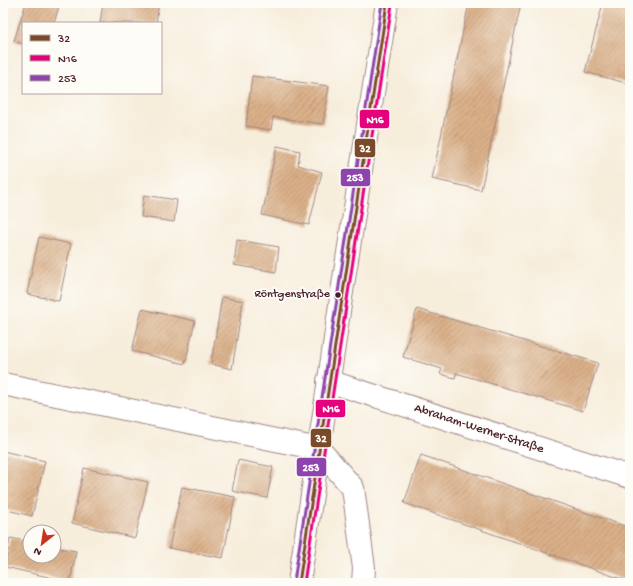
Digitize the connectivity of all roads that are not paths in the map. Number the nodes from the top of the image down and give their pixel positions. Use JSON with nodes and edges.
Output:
{"nodes":[{"id":1,"x":387,"y":3,"type":"edge"},
{"id":2,"x":328,"y":381,"type":"junction"},
{"id":3,"x":3,"y":384,"type":"edge"},
{"id":4,"x":318,"y":450,"type":"junction"},
{"id":5,"x":630,"y":476,"type":"edge"},
{"id":6,"x":299,"y":583,"type":"edge"},
{"id":7,"x":363,"y":583,"type":"edge"}],
"edges":[{"from":1,"to":2,"type":"street"},
{"from":2,"to":4,"type":"street"},
{"from":2,"to":5,"type":"street","name":"Abraham-Werner-Straße"},
{"from":3,"to":4,"type":"street"},
{"from":4,"to":6,"type":"street"},
{"from":4,"to":7,"type":"street"}]}
